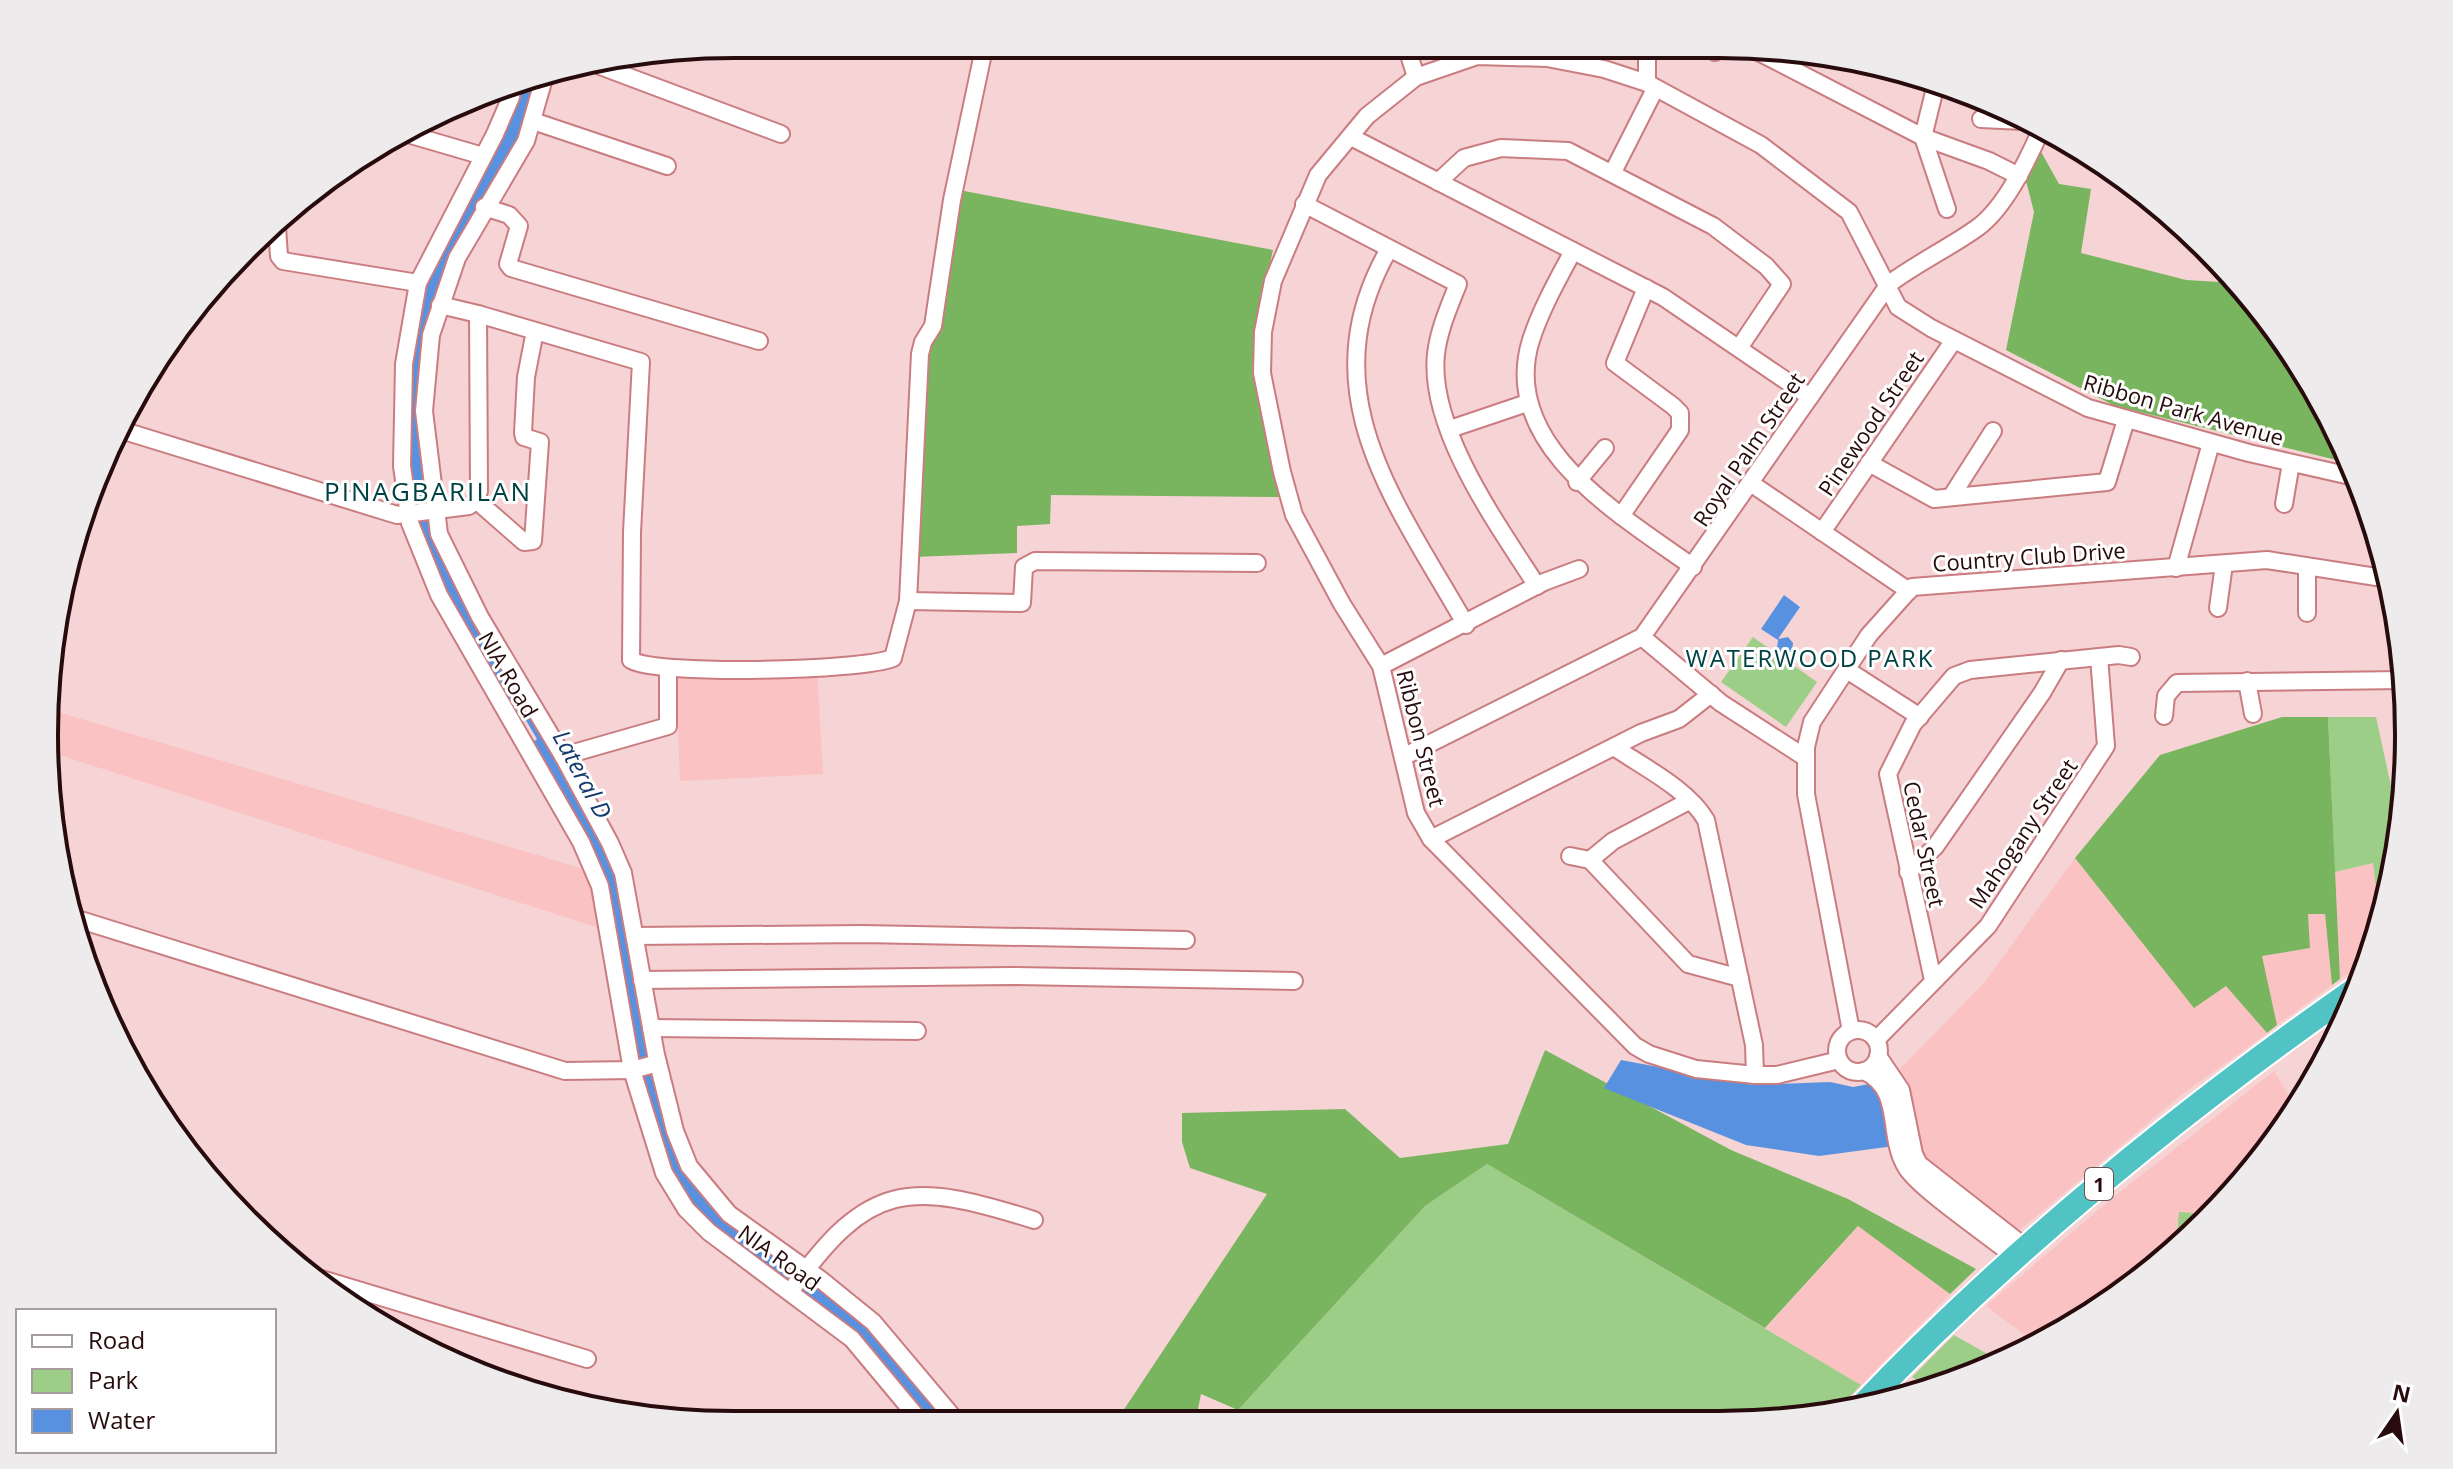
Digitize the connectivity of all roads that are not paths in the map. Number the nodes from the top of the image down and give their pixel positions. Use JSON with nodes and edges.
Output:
{"nodes":[{"id":1,"x":982,"y":58,"type":"edge"},
{"id":2,"x":1410,"y":58,"type":"edge"},
{"id":3,"x":1471,"y":58,"type":"edge"},
{"id":4,"x":1533,"y":58,"type":"edge"},
{"id":5,"x":1648,"y":58,"type":"edge"},
{"id":6,"x":1775,"y":60,"type":"edge"},
{"id":7,"x":610,"y":70,"type":"edge"},
{"id":8,"x":1416,"y":77,"type":"junction"},
{"id":9,"x":542,"y":86,"type":"edge"},
{"id":10,"x":1651,"y":86,"type":"junction"},
{"id":11,"x":1934,"y":93,"type":"edge"},
{"id":12,"x":511,"y":96,"type":"edge"},
{"id":13,"x":533,"y":121,"type":"junction"},
{"id":14,"x":781,"y":134,"type":"dead end"},
{"id":15,"x":418,"y":137,"type":"edge"},
{"id":16,"x":1351,"y":137,"type":"junction"},
{"id":17,"x":1923,"y":137,"type":"junction"},
{"id":18,"x":2037,"y":138,"type":"edge"},
{"id":19,"x":483,"y":156,"type":"junction"},
{"id":20,"x":667,"y":166,"type":"dead end"},
{"id":21,"x":1613,"y":172,"type":"junction"},
{"id":22,"x":2019,"y":176,"type":"junction"},
{"id":23,"x":1438,"y":182,"type":"junction"},
{"id":24,"x":1304,"y":204,"type":"junction"},
{"id":25,"x":484,"y":207,"type":"junction"},
{"id":26,"x":1947,"y":209,"type":"dead end"},
{"id":27,"x":278,"y":236,"type":"edge"},
{"id":28,"x":1389,"y":249,"type":"junction"},
{"id":29,"x":1573,"y":251,"type":"junction"},
{"id":30,"x":418,"y":283,"type":"junction"},
{"id":31,"x":1889,"y":284,"type":"junction"},
{"id":32,"x":1646,"y":288,"type":"junction"},
{"id":33,"x":440,"y":305,"type":"junction"},
{"id":34,"x":478,"y":314,"type":"junction"},
{"id":35,"x":535,"y":331,"type":"junction"},
{"id":36,"x":1954,"y":340,"type":"junction"},
{"id":37,"x":759,"y":341,"type":"dead end"},
{"id":38,"x":1739,"y":348,"type":"junction"},
{"id":39,"x":415,"y":367,"type":"junction"},
{"id":40,"x":1810,"y":397,"type":"junction"},
{"id":41,"x":1527,"y":403,"type":"junction"},
{"id":42,"x":2126,"y":420,"type":"junction"},
{"id":43,"x":1450,"y":429,"type":"junction"},
{"id":44,"x":1993,"y":431,"type":"dead end"},
{"id":45,"x":129,"y":432,"type":"edge"},
{"id":46,"x":2211,"y":443,"type":"junction"},
{"id":47,"x":1605,"y":448,"type":"dead end"},
{"id":48,"x":1869,"y":463,"type":"junction"},
{"id":49,"x":2291,"y":463,"type":"junction"},
{"id":50,"x":2343,"y":475,"type":"edge"},
{"id":51,"x":1577,"y":482,"type":"junction"},
{"id":52,"x":1752,"y":484,"type":"junction"},
{"id":53,"x":1951,"y":497,"type":"junction"},
{"id":54,"x":476,"y":500,"type":"junction"},
{"id":55,"x":2284,"y":504,"type":"dead end"},
{"id":56,"x":423,"y":513,"type":"junction"},
{"id":57,"x":1621,"y":516,"type":"junction"},
{"id":58,"x":1822,"y":532,"type":"junction"},
{"id":59,"x":1257,"y":563,"type":"dead end"},
{"id":60,"x":2224,"y":564,"type":"junction"},
{"id":61,"x":1693,"y":567,"type":"junction"},
{"id":62,"x":2307,"y":567,"type":"junction"},
{"id":63,"x":2176,"y":568,"type":"junction"},
{"id":64,"x":1579,"y":569,"type":"dead end"},
{"id":65,"x":2376,"y":577,"type":"edge"},
{"id":66,"x":1537,"y":586,"type":"junction"},
{"id":67,"x":1909,"y":591,"type":"junction"},
{"id":68,"x":908,"y":601,"type":"junction"},
{"id":69,"x":2218,"y":608,"type":"dead end"},
{"id":70,"x":2307,"y":613,"type":"dead end"},
{"id":71,"x":1466,"y":625,"type":"junction"},
{"id":72,"x":1642,"y":637,"type":"junction"},
{"id":73,"x":2099,"y":657,"type":"junction"},
{"id":74,"x":2131,"y":657,"type":"dead end"},
{"id":75,"x":2061,"y":660,"type":"junction"},
{"id":76,"x":1381,"y":666,"type":"junction"},
{"id":77,"x":668,"y":668,"type":"junction"},
{"id":78,"x":1847,"y":670,"type":"junction"},
{"id":79,"x":2393,"y":680,"type":"edge"},
{"id":80,"x":2247,"y":681,"type":"junction"},
{"id":81,"x":1711,"y":694,"type":"junction"},
{"id":82,"x":2253,"y":714,"type":"dead end"},
{"id":83,"x":2164,"y":716,"type":"dead end"},
{"id":84,"x":1920,"y":717,"type":"junction"},
{"id":85,"x":2124,"y":744,"type":"dead end"},
{"id":86,"x":2106,"y":746,"type":"junction"},
{"id":87,"x":1614,"y":747,"type":"junction"},
{"id":88,"x":547,"y":751,"type":"junction"},
{"id":89,"x":1403,"y":757,"type":"junction"},
{"id":90,"x":1806,"y":758,"type":"junction"},
{"id":91,"x":1689,"y":801,"type":"junction"},
{"id":92,"x":592,"y":834,"type":"junction"},
{"id":93,"x":1431,"y":839,"type":"junction"},
{"id":94,"x":1570,"y":856,"type":"dead end"},
{"id":95,"x":1590,"y":860,"type":"junction"},
{"id":96,"x":1908,"y":872,"type":"junction"},
{"id":97,"x":84,"y":921,"type":"edge"},
{"id":98,"x":636,"y":936,"type":"junction"},
{"id":99,"x":1186,"y":940,"type":"dead end"},
{"id":100,"x":1740,"y":978,"type":"junction"},
{"id":101,"x":642,"y":980,"type":"junction"},
{"id":102,"x":1933,"y":980,"type":"junction"},
{"id":103,"x":1294,"y":981,"type":"dead end"},
{"id":104,"x":2341,"y":1000,"type":"edge"},
{"id":105,"x":651,"y":1028,"type":"junction"},
{"id":106,"x":917,"y":1031,"type":"dead end"},
{"id":107,"x":1851,"y":1031,"type":"junction"},
{"id":108,"x":1877,"y":1048,"type":"junction"},
{"id":109,"x":1839,"y":1060,"type":"junction"},
{"id":110,"x":646,"y":1066,"type":"junction"},
{"id":111,"x":1864,"y":1071,"type":"junction"},
{"id":112,"x":1755,"y":1075,"type":"junction"},
{"id":113,"x":1034,"y":1220,"type":"dead end"},
{"id":114,"x":2020,"y":1252,"type":"junction"},
{"id":115,"x":799,"y":1280,"type":"junction"},
{"id":116,"x":343,"y":1286,"type":"edge"},
{"id":117,"x":587,"y":1359,"type":"dead end"},
{"id":118,"x":1876,"y":1392,"type":"edge"},
{"id":119,"x":926,"y":1411,"type":"edge"},
{"id":120,"x":928,"y":1411,"type":"edge"}],
"edges":[{"from":1,"to":68,"type":"street"},
{"from":2,"to":8,"type":"street"},
{"from":3,"to":8,"type":"street","name":"Ribbon Street"},
{"from":4,"to":10,"type":"street","name":"Ribbon Street"},
{"from":5,"to":10,"type":"street"},
{"from":6,"to":17,"type":"street"},
{"from":7,"to":14,"type":"street"},
{"from":8,"to":16,"type":"street","name":"Ribbon Street"},
{"from":9,"to":13,"type":"street"},
{"from":10,"to":21,"type":"street"},
{"from":10,"to":31,"type":"street","name":"Ribbon Park Avenue"},
{"from":11,"to":17,"type":"street"},
{"from":12,"to":19,"type":"street","name":"NIA Road"},
{"from":13,"to":20,"type":"street"},
{"from":13,"to":25,"type":"street"},
{"from":15,"to":19,"type":"street"},
{"from":16,"to":23,"type":"street"},
{"from":16,"to":24,"type":"street","name":"Ribbon Street"},
{"from":17,"to":22,"type":"street"},
{"from":17,"to":26,"type":"street"},
{"from":18,"to":22,"type":"street","name":"Royal Palm Street"},
{"from":19,"to":30,"type":"street","name":"NIA Road"},
{"from":21,"to":23,"type":"street"},
{"from":21,"to":38,"type":"street"},
{"from":22,"to":31,"type":"street","name":"Royal Palm Street"},
{"from":23,"to":29,"type":"street"},
{"from":24,"to":28,"type":"street"},
{"from":24,"to":76,"type":"street","name":"Ribbon Street"},
{"from":25,"to":33,"type":"street"},
{"from":25,"to":37,"type":"street"},
{"from":27,"to":30,"type":"street"},
{"from":28,"to":43,"type":"street"},
{"from":28,"to":71,"type":"street"},
{"from":29,"to":32,"type":"street"},
{"from":29,"to":41,"type":"street"},
{"from":30,"to":39,"type":"street","name":"NIA Road"},
{"from":31,"to":36,"type":"street","name":"Ribbon Park Avenue"},
{"from":31,"to":40,"type":"street","name":"Royal Palm Street"},
{"from":32,"to":38,"type":"street"},
{"from":32,"to":57,"type":"street"},
{"from":33,"to":34,"type":"street"},
{"from":33,"to":39,"type":"street"},
{"from":34,"to":35,"type":"street"},
{"from":34,"to":54,"type":"street"},
{"from":35,"to":54,"type":"street"},
{"from":35,"to":77,"type":"street"},
{"from":36,"to":42,"type":"street","name":"Ribbon Park Avenue"},
{"from":36,"to":48,"type":"street","name":"Pinewood Street"},
{"from":38,"to":40,"type":"street"},
{"from":39,"to":56,"type":"street"},
{"from":39,"to":56,"type":"street","name":"NIA Road"},
{"from":40,"to":52,"type":"street","name":"Royal Palm Street"},
{"from":41,"to":43,"type":"street"},
{"from":41,"to":51,"type":"street"},
{"from":42,"to":46,"type":"street","name":"Ribbon Park Avenue"},
{"from":42,"to":53,"type":"street"},
{"from":43,"to":66,"type":"street"},
{"from":44,"to":53,"type":"street"},
{"from":45,"to":56,"type":"street"},
{"from":46,"to":49,"type":"street","name":"Ribbon Park Avenue"},
{"from":46,"to":63,"type":"street"},
{"from":47,"to":51,"type":"street"},
{"from":48,"to":53,"type":"street"},
{"from":48,"to":58,"type":"street","name":"Pinewood Street"},
{"from":49,"to":50,"type":"street","name":"Ribbon Park Avenue"},
{"from":49,"to":55,"type":"street"},
{"from":51,"to":57,"type":"street"},
{"from":52,"to":58,"type":"street"},
{"from":52,"to":61,"type":"street","name":"Royal Palm Street"},
{"from":54,"to":56,"type":"street"},
{"from":56,"to":88,"type":"street"},
{"from":56,"to":88,"type":"street","name":"NIA Road"},
{"from":57,"to":61,"type":"street"},
{"from":58,"to":67,"type":"street"},
{"from":59,"to":68,"type":"street"},
{"from":60,"to":62,"type":"street","name":"Country Club Drive"},
{"from":60,"to":63,"type":"street","name":"Country Club Drive"},
{"from":60,"to":69,"type":"street"},
{"from":61,"to":72,"type":"street","name":"Royal Palm Street"},
{"from":62,"to":65,"type":"street","name":"Country Club Drive"},
{"from":62,"to":70,"type":"street"},
{"from":63,"to":67,"type":"street","name":"Country Club Drive"},
{"from":64,"to":66,"type":"street"},
{"from":66,"to":71,"type":"street"},
{"from":67,"to":78,"type":"street","name":"Country Club Drive"},
{"from":68,"to":77,"type":"street"},
{"from":71,"to":76,"type":"street"},
{"from":72,"to":81,"type":"street"},
{"from":72,"to":89,"type":"street"},
{"from":73,"to":74,"type":"street","name":"Cedar Street"},
{"from":73,"to":75,"type":"street","name":"Cedar Street"},
{"from":73,"to":86,"type":"street","name":"Mahogany Street"},
{"from":75,"to":84,"type":"street","name":"Cedar Street"},
{"from":75,"to":96,"type":"street"},
{"from":76,"to":89,"type":"street","name":"Ribbon Street"},
{"from":77,"to":88,"type":"street"},
{"from":78,"to":84,"type":"street"},
{"from":78,"to":90,"type":"street","name":"Country Club Drive"},
{"from":79,"to":80,"type":"street"},
{"from":80,"to":82,"type":"street"},
{"from":80,"to":83,"type":"street"},
{"from":81,"to":87,"type":"street"},
{"from":81,"to":90,"type":"street"},
{"from":84,"to":96,"type":"street","name":"Cedar Street"},
{"from":85,"to":86,"type":"street"},
{"from":86,"to":102,"type":"street","name":"Mahogany Street"},
{"from":87,"to":91,"type":"street"},
{"from":87,"to":93,"type":"street"},
{"from":88,"to":92,"type":"street"},
{"from":88,"to":92,"type":"street","name":"NIA Road"},
{"from":89,"to":93,"type":"street","name":"Ribbon Street"},
{"from":90,"to":107,"type":"street","name":"Country Club Drive"},
{"from":91,"to":95,"type":"street"},
{"from":91,"to":100,"type":"street"},
{"from":92,"to":98,"type":"street"},
{"from":92,"to":110,"type":"street","name":"NIA Road"},
{"from":93,"to":112,"type":"street","name":"Ribbon Street"},
{"from":94,"to":95,"type":"street"},
{"from":95,"to":100,"type":"street"},
{"from":96,"to":102,"type":"street","name":"Cedar Street"},
{"from":97,"to":110,"type":"street"},
{"from":98,"to":99,"type":"street"},
{"from":98,"to":101,"type":"street"},
{"from":100,"to":112,"type":"street"},
{"from":101,"to":103,"type":"street"},
{"from":101,"to":105,"type":"street"},
{"from":102,"to":108,"type":"street","name":"Mahogany Street"},
{"from":104,"to":114,"type":"highway","number":"1"},
{"from":105,"to":106,"type":"street"},
{"from":105,"to":110,"type":"street"},
{"from":107,"to":108,"type":"street"},
{"from":107,"to":109,"type":"street"},
{"from":108,"to":111,"type":"street"},
{"from":108,"to":114,"type":"street"},
{"from":109,"to":111,"type":"street"},
{"from":109,"to":112,"type":"street","name":"Ribbon Street"},
{"from":110,"to":115,"type":"street"},
{"from":110,"to":115,"type":"street","name":"NIA Road"},
{"from":111,"to":114,"type":"street"},
{"from":113,"to":115,"type":"street"},
{"from":114,"to":118,"type":"highway","number":"1"},
{"from":115,"to":119,"type":"street","name":"NIA Road"},
{"from":115,"to":120,"type":"street"},
{"from":116,"to":117,"type":"street"}]}
